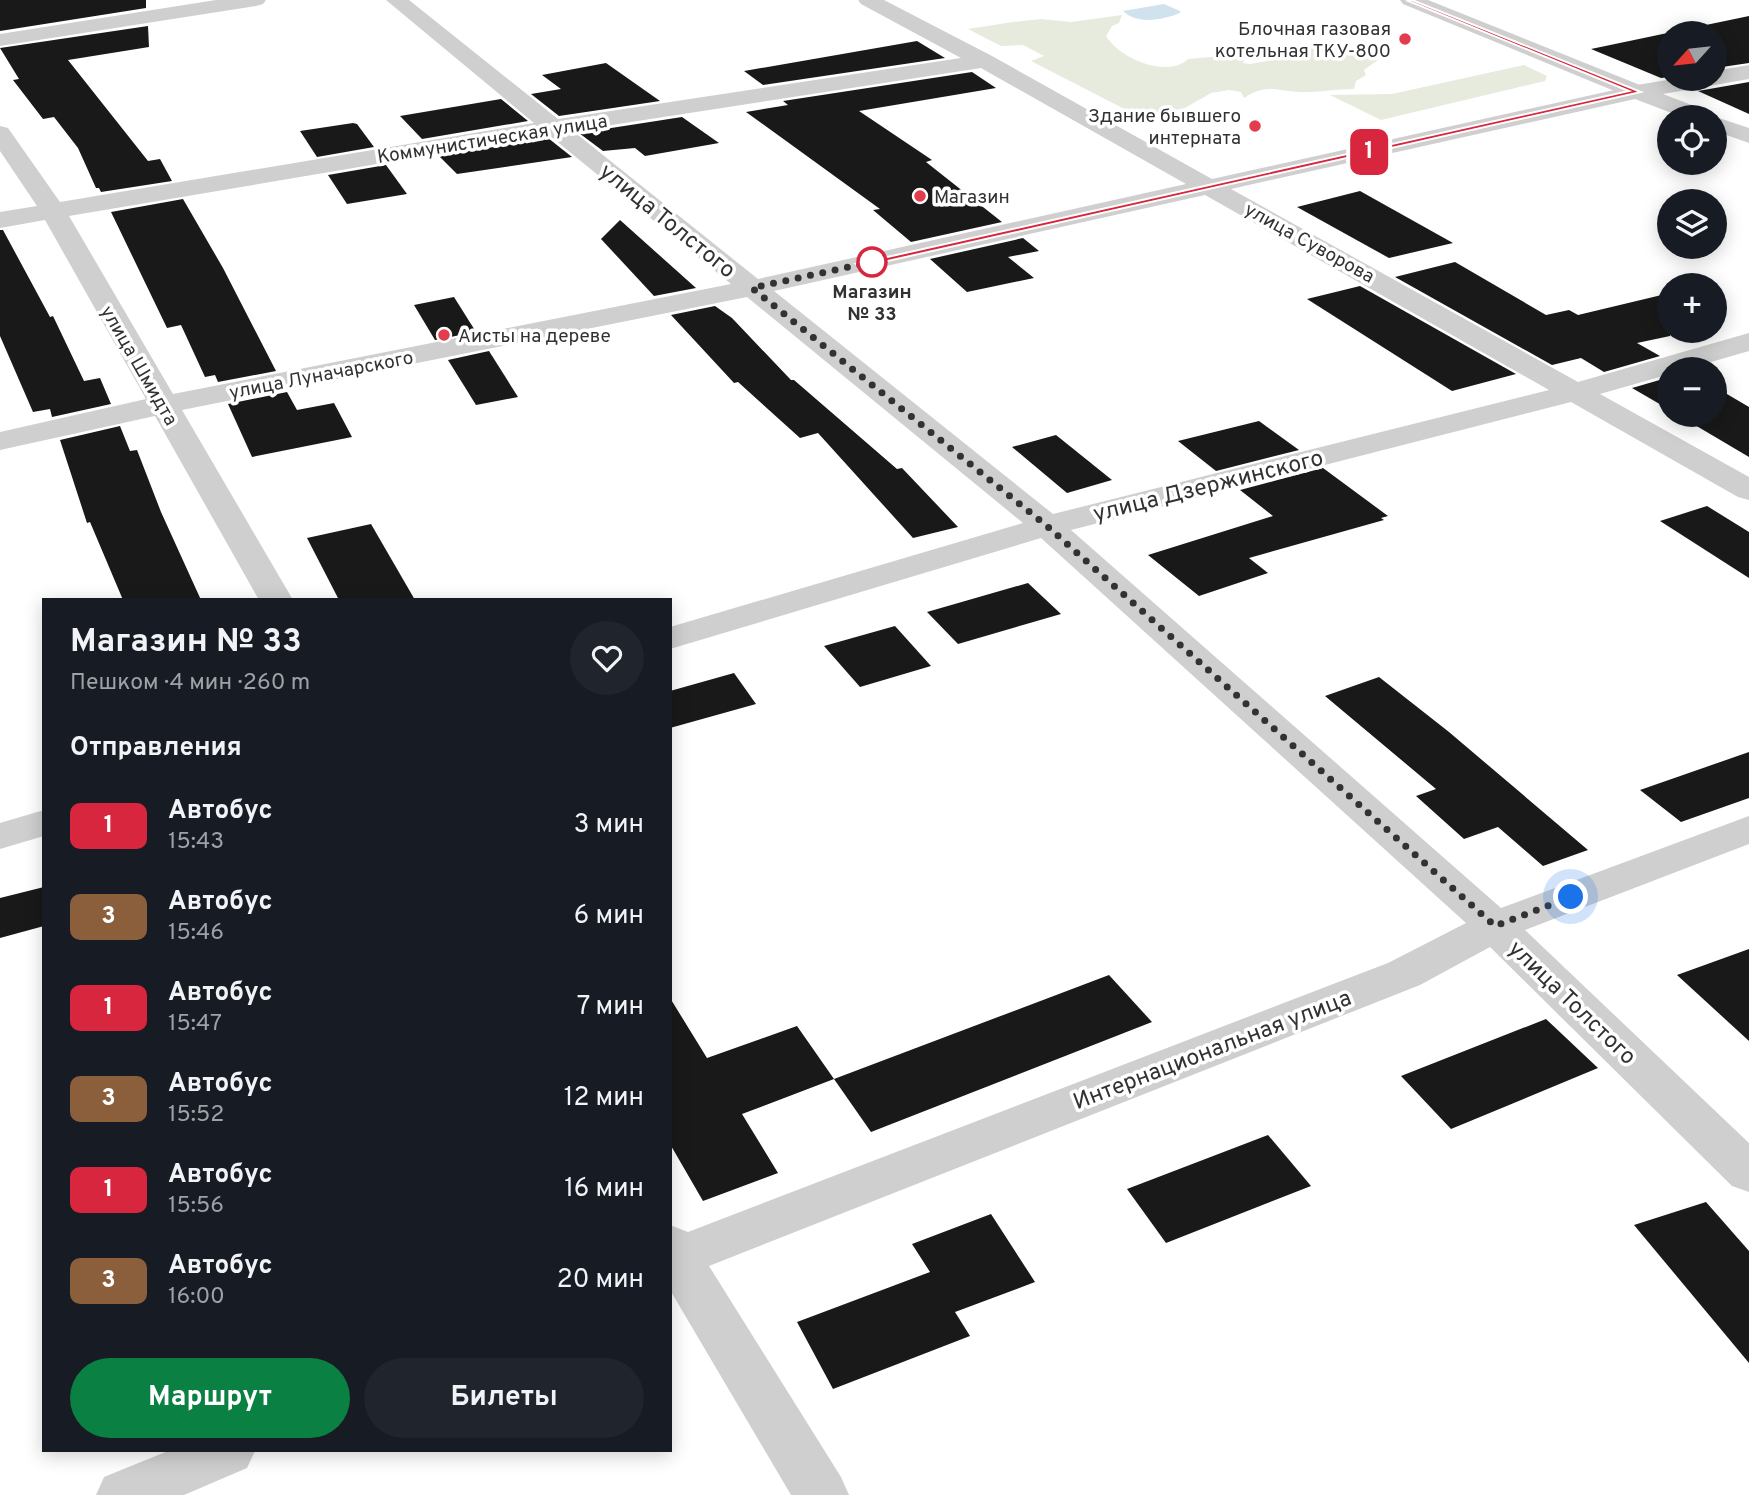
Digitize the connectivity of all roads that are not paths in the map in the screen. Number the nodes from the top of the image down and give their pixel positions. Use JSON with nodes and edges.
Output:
{"nodes":[{"id":1,"x":256,"y":0,"type":"edge"},
{"id":2,"x":396,"y":0,"type":"edge"},
{"id":3,"x":868,"y":0,"type":"edge"},
{"id":4,"x":1410,"y":0,"type":"edge"},
{"id":5,"x":0,"y":40,"type":"edge"},
{"id":6,"x":984,"y":61,"type":"junction"},
{"id":7,"x":1749,"y":72,"type":"edge"},
{"id":8,"x":1727,"y":76,"type":"edge"},
{"id":9,"x":1657,"y":88,"type":"edge"},
{"id":10,"x":1637,"y":92,"type":"junction"},
{"id":11,"x":1671,"y":105,"type":"edge"},
{"id":12,"x":555,"y":127,"type":"junction"},
{"id":13,"x":1727,"y":127,"type":"edge"},
{"id":14,"x":0,"y":133,"type":"edge"},
{"id":15,"x":1749,"y":136,"type":"edge"},
{"id":16,"x":1211,"y":187,"type":"junction"},
{"id":17,"x":53,"y":211,"type":"junction"},
{"id":18,"x":0,"y":220,"type":"edge"},
{"id":19,"x":752,"y":288,"type":"junction"},
{"id":20,"x":1749,"y":342,"type":"edge"},
{"id":21,"x":1576,"y":392,"type":"junction"},
{"id":22,"x":162,"y":405,"type":"junction"},
{"id":23,"x":0,"y":441,"type":"edge"},
{"id":24,"x":1749,"y":490,"type":"edge"},
{"id":25,"x":1047,"y":526,"type":"junction"},
{"id":26,"x":275,"y":598,"type":"edge"},
{"id":27,"x":672,"y":637,"type":"edge"},
{"id":28,"x":42,"y":824,"type":"edge"},
{"id":29,"x":1749,"y":829,"type":"edge"},
{"id":30,"x":0,"y":836,"type":"edge"},
{"id":31,"x":1495,"y":926,"type":"junction"},
{"id":32,"x":1749,"y":1173,"type":"edge"},
{"id":33,"x":673,"y":1254,"type":"edge"},
{"id":34,"x":225,"y":1452,"type":"edge"},
{"id":35,"x":124,"y":1495,"type":"edge"},
{"id":36,"x":821,"y":1495,"type":"edge"}],
"edges":[{"from":1,"to":5,"type":"street"},
{"from":2,"to":12,"type":"street","name":"улица Толстого"},
{"from":3,"to":6,"type":"street","name":"улица Суворова"},
{"from":4,"to":10,"type":"street"},
{"from":6,"to":12,"type":"street","name":"Коммунистическая улица"},
{"from":6,"to":16,"type":"street","name":"улица Суворова"},
{"from":7,"to":8,"type":"street"},
{"from":9,"to":10,"type":"street","name":"улица Луначарского"},
{"from":10,"to":11,"type":"street"},
{"from":10,"to":16,"type":"street","name":"улица Луначарского"},
{"from":12,"to":17,"type":"street","name":"Коммунистическая улица"},
{"from":12,"to":19,"type":"street","name":"улица Толстого"},
{"from":13,"to":15,"type":"street"},
{"from":14,"to":17,"type":"street","name":"улица Шмидта"},
{"from":16,"to":19,"type":"street","name":"улица Луначарского"},
{"from":16,"to":21,"type":"street","name":"улица Суворова"},
{"from":17,"to":18,"type":"street","name":"Коммунистическая улица"},
{"from":17,"to":22,"type":"street","name":"улица Шмидта"},
{"from":19,"to":22,"type":"street","name":"улица Луначарского"},
{"from":19,"to":25,"type":"street","name":"улица Толстого"},
{"from":20,"to":21,"type":"street","name":"улица Дзержинского"},
{"from":21,"to":24,"type":"street","name":"улица Суворова"},
{"from":21,"to":25,"type":"street","name":"улица Дзержинского"},
{"from":22,"to":23,"type":"street","name":"улица Луначарского"},
{"from":22,"to":26,"type":"street","name":"улица Шмидта"},
{"from":25,"to":27,"type":"street","name":"улица Дзержинского"},
{"from":25,"to":31,"type":"street","name":"улица Толстого"},
{"from":28,"to":30,"type":"street"},
{"from":29,"to":31,"type":"street","name":"Интернациональная улица"},
{"from":31,"to":32,"type":"street","name":"улица Толстого"},
{"from":31,"to":33,"type":"street","name":"Интернациональная улица"},
{"from":33,"to":36,"type":"street"},
{"from":34,"to":35,"type":"street"}]}
